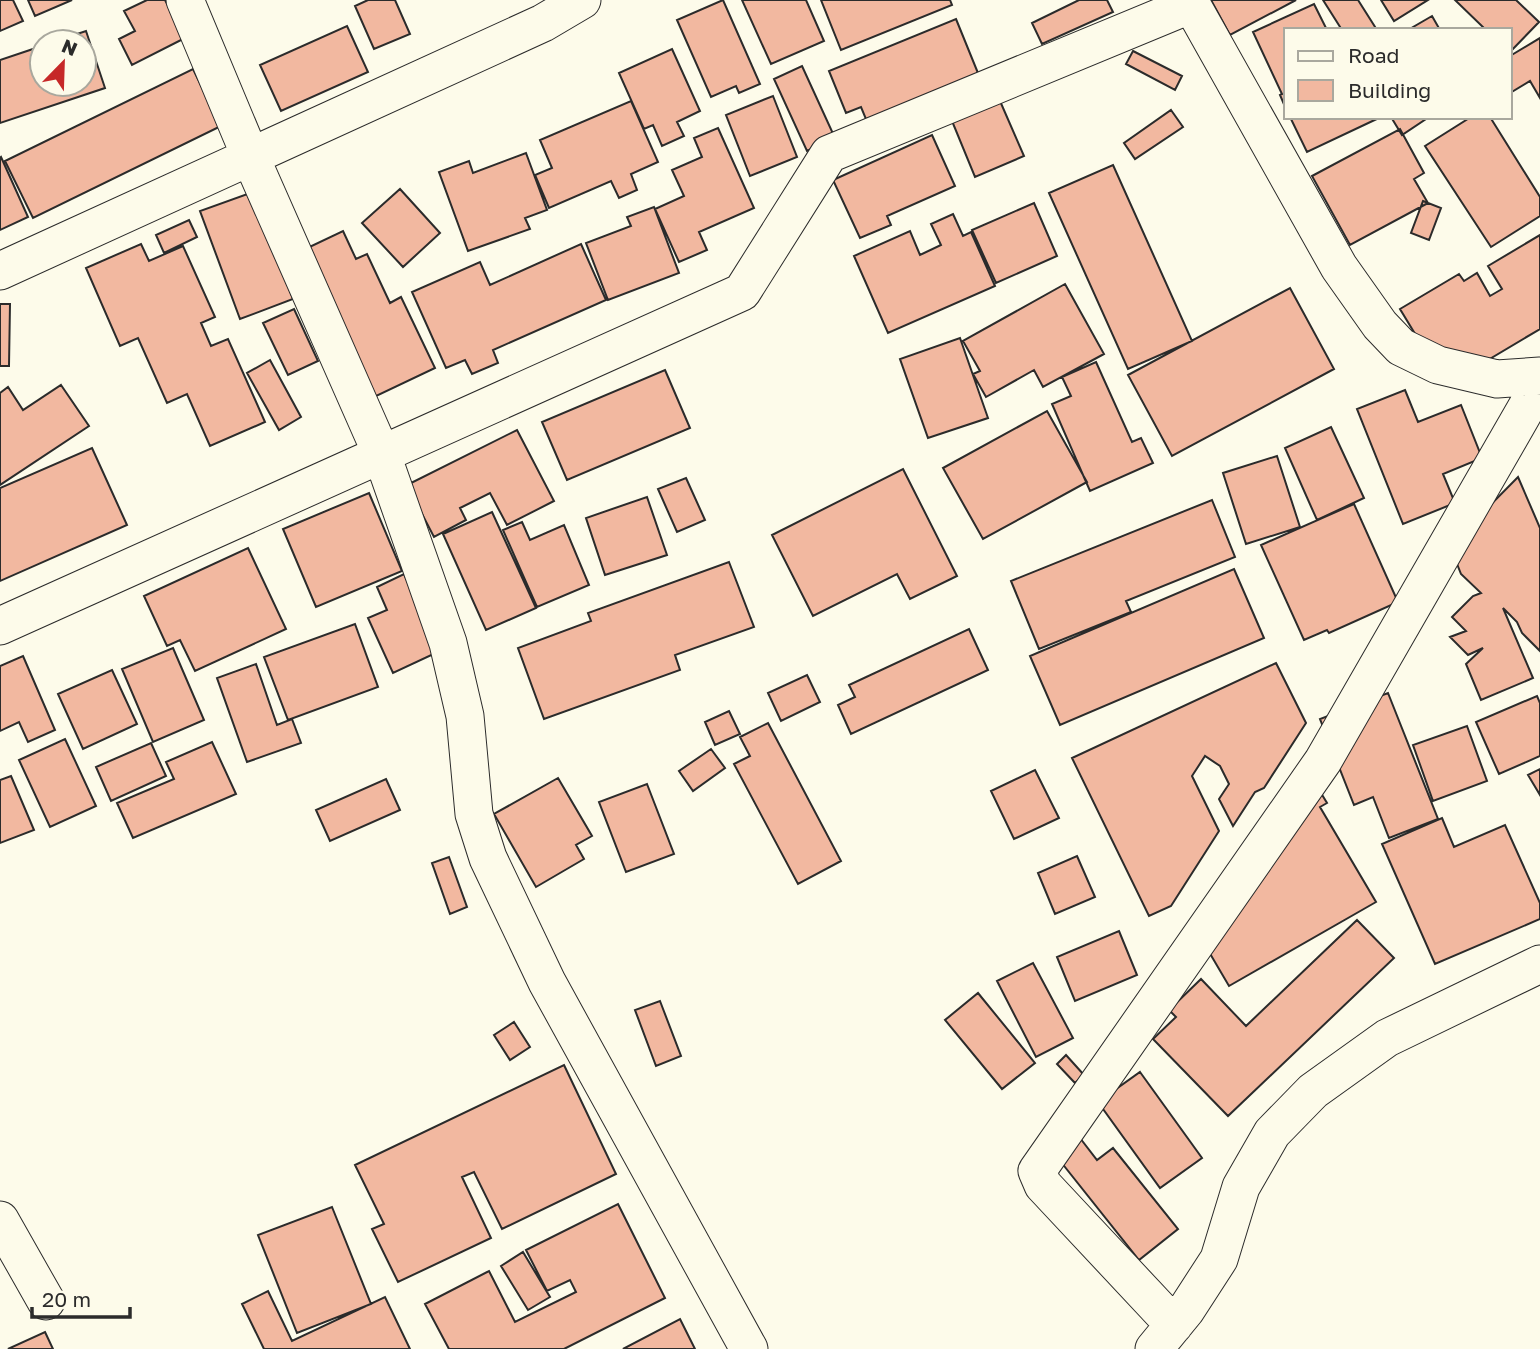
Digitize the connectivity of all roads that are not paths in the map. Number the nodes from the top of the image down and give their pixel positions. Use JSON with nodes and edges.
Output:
{"nodes":[{"id":1,"x":185,"y":0,"type":"edge"},
{"id":2,"x":582,"y":0,"type":"edge"},
{"id":3,"x":1191,"y":2,"type":"edge"},
{"id":4,"x":251,"y":158,"type":"junction"},
{"id":5,"x":0,"y":271,"type":"edge"},
{"id":6,"x":1540,"y":376,"type":"edge"},
{"id":7,"x":1540,"y":384,"type":"edge"},
{"id":8,"x":382,"y":455,"type":"junction"},
{"id":9,"x":0,"y":626,"type":"edge"},
{"id":10,"x":1540,"y":964,"type":"edge"},
{"id":11,"x":0,"y":1220,"type":"edge"},
{"id":12,"x":46,"y":1301,"type":"dead end"},
{"id":13,"x":1164,"y":1337,"type":"edge"},
{"id":14,"x":749,"y":1349,"type":"edge"}],
"edges":[{"from":1,"to":4,"type":"street"},
{"from":2,"to":4,"type":"street"},
{"from":3,"to":6,"type":"street"},
{"from":3,"to":8,"type":"street"},
{"from":4,"to":5,"type":"street"},
{"from":4,"to":8,"type":"street"},
{"from":7,"to":13,"type":"street"},
{"from":8,"to":9,"type":"street"},
{"from":8,"to":14,"type":"street"},
{"from":10,"to":13,"type":"street"},
{"from":11,"to":12,"type":"street"}]}
